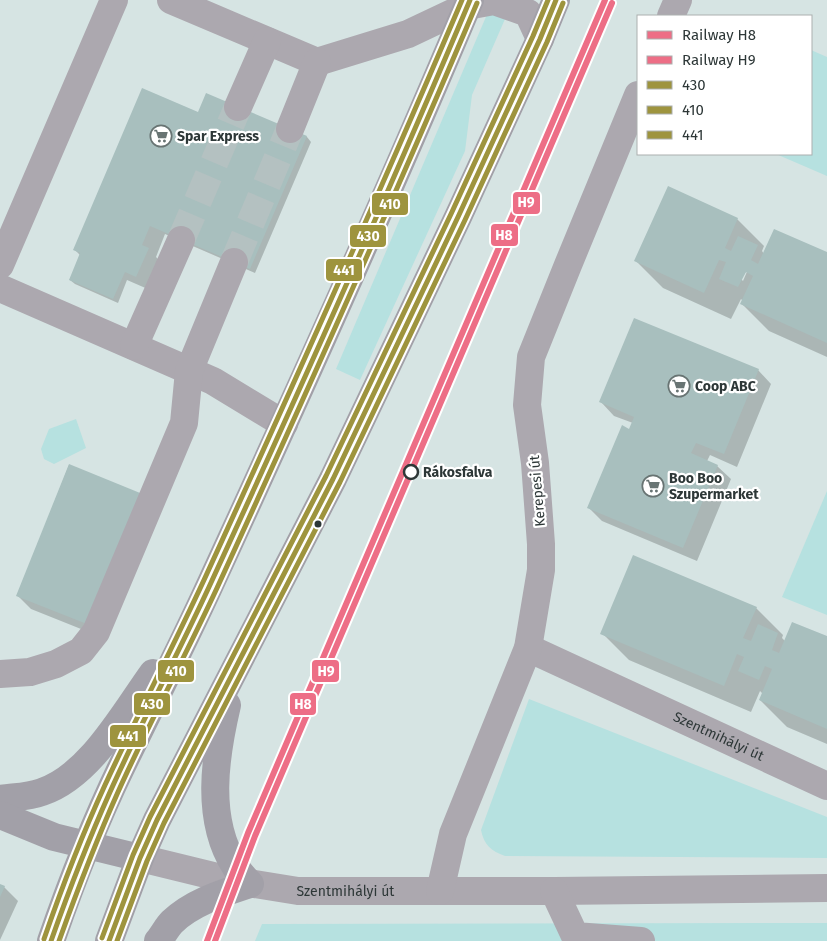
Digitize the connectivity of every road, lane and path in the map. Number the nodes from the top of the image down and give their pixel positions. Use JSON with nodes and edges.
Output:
{"nodes":[{"id":1,"x":114,"y":0,"type":"edge"},
{"id":2,"x":170,"y":0,"type":"edge"},
{"id":3,"x":556,"y":0,"type":"edge"},
{"id":4,"x":678,"y":0,"type":"edge"},
{"id":5,"x":468,"y":3,"type":"edge"},
{"id":6,"x":671,"y":15,"type":"edge"},
{"id":7,"x":540,"y":39,"type":"junction"},
{"id":8,"x":266,"y":41,"type":"junction"},
{"id":9,"x":317,"y":62,"type":"junction"},
{"id":10,"x":238,"y":107,"type":"tunnel mouth"},
{"id":11,"x":636,"y":108,"type":"edge"},
{"id":12,"x":290,"y":129,"type":"tunnel mouth"},
{"id":13,"x":181,"y":240,"type":"tunnel mouth"},
{"id":14,"x":234,"y":262,"type":"tunnel mouth"},
{"id":15,"x":0,"y":265,"type":"edge"},
{"id":16,"x":0,"y":288,"type":"edge"},
{"id":17,"x":134,"y":346,"type":"junction"},
{"id":18,"x":189,"y":371,"type":"junction"},
{"id":19,"x":284,"y":424,"type":"junction"},
{"id":20,"x":193,"y":620,"type":"junction"},
{"id":21,"x":528,"y":648,"type":"junction"},
{"id":22,"x":235,"y":669,"type":"junction"},
{"id":23,"x":0,"y":674,"type":"edge"},
{"id":24,"x":827,"y":786,"type":"edge"},
{"id":25,"x":0,"y":799,"type":"edge"},
{"id":26,"x":0,"y":815,"type":"edge"},
{"id":27,"x":88,"y":845,"type":"junction"},
{"id":28,"x":140,"y":858,"type":"junction"},
{"id":29,"x":250,"y":884,"type":"junction"},
{"id":30,"x":827,"y":888,"type":"edge"},
{"id":31,"x":440,"y":891,"type":"junction"},
{"id":32,"x":554,"y":891,"type":"junction"},
{"id":33,"x":51,"y":941,"type":"edge"},
{"id":34,"x":109,"y":941,"type":"edge"},
{"id":35,"x":158,"y":941,"type":"edge"},
{"id":36,"x":641,"y":941,"type":"edge"}],
"edges":[{"from":1,"to":15,"type":"street"},
{"from":2,"to":8,"type":"street"},
{"from":3,"to":7,"type":"main road"},
{"from":4,"to":6,"type":"street"},
{"from":5,"to":7,"type":"street"},
{"from":5,"to":9,"type":"street"},
{"from":5,"to":19,"type":"main road"},
{"from":7,"to":22,"type":"main road"},
{"from":8,"to":9,"type":"street"},
{"from":8,"to":10,"type":"street"},
{"from":9,"to":12,"type":"street"},
{"from":11,"to":21,"type":"street","name":"Kerepesi út"},
{"from":13,"to":17,"type":"street"},
{"from":14,"to":18,"type":"street"},
{"from":16,"to":17,"type":"street"},
{"from":17,"to":18,"type":"street"},
{"from":18,"to":19,"type":"street"},
{"from":18,"to":23,"type":"street"},
{"from":19,"to":20,"type":"main road"},
{"from":20,"to":25,"type":"main road"},
{"from":20,"to":27,"type":"main road"},
{"from":21,"to":24,"type":"street","name":"Szentmihályi út"},
{"from":21,"to":31,"type":"street","name":"Kerepesi út"},
{"from":22,"to":28,"type":"main road"},
{"from":22,"to":29,"type":"main road"},
{"from":26,"to":27,"type":"main road"},
{"from":27,"to":28,"type":"main road"},
{"from":27,"to":33,"type":"main road"},
{"from":28,"to":29,"type":"street","name":"Szentmihályi út"},
{"from":28,"to":34,"type":"main road"},
{"from":29,"to":31,"type":"street","name":"Szentmihályi út"},
{"from":29,"to":35,"type":"main road"},
{"from":30,"to":32,"type":"street","name":"Szentmihályi út"},
{"from":31,"to":32,"type":"street","name":"Szentmihályi út"},
{"from":32,"to":36,"type":"street"}]}
